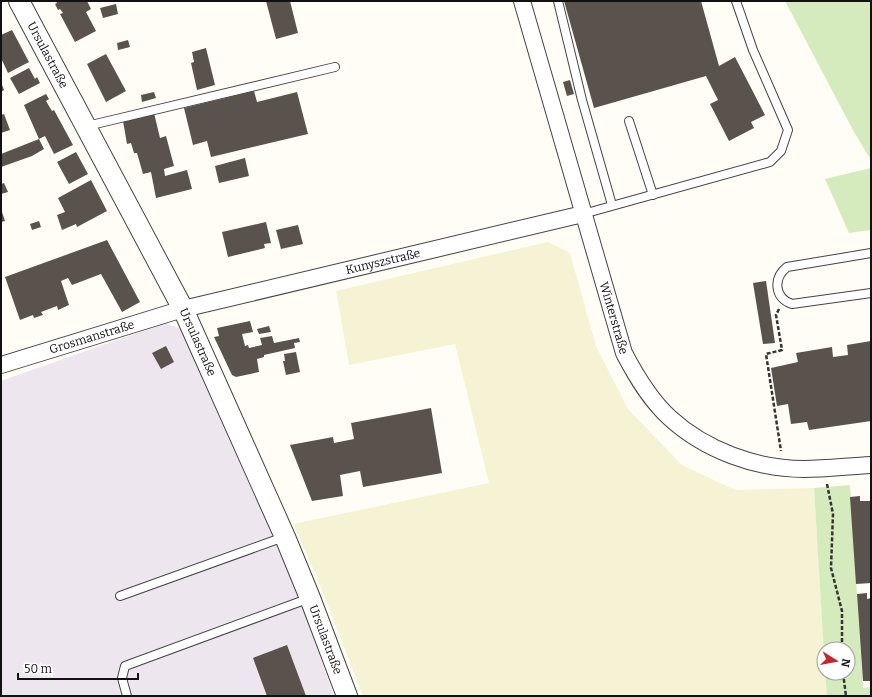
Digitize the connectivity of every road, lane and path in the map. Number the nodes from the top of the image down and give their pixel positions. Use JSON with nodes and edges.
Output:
{"nodes":[{"id":1,"x":19,"y":1,"type":"edge"},
{"id":2,"x":522,"y":1,"type":"edge"},
{"id":3,"x":558,"y":1,"type":"edge"},
{"id":4,"x":736,"y":1,"type":"edge"},
{"id":5,"x":335,"y":67,"type":"dead end"},
{"id":6,"x":629,"y":121,"type":"dead end"},
{"id":7,"x":86,"y":126,"type":"junction"},
{"id":8,"x":653,"y":195,"type":"junction"},
{"id":9,"x":612,"y":205,"type":"junction"},
{"id":10,"x":583,"y":214,"type":"junction"},
{"id":11,"x":871,"y":253,"type":"edge"},
{"id":12,"x":871,"y":293,"type":"edge"},
{"id":13,"x":783,"y":299,"type":"junction"},
{"id":14,"x":183,"y":309,"type":"junction"},
{"id":15,"x":1,"y":365,"type":"edge"},
{"id":16,"x":871,"y":465,"type":"edge"},
{"id":17,"x":784,"y":467,"type":"junction"},
{"id":18,"x":826,"y":468,"type":"junction"},
{"id":19,"x":285,"y":536,"type":"junction"},
{"id":20,"x":120,"y":596,"type":"dead end"},
{"id":21,"x":310,"y":598,"type":"junction"},
{"id":22,"x":841,"y":641,"type":"edge"},
{"id":23,"x":844,"y":681,"type":"edge"},
{"id":24,"x":127,"y":696,"type":"edge"},
{"id":25,"x":347,"y":696,"type":"edge"},
{"id":26,"x":846,"y":696,"type":"edge"}],
"edges":[{"from":1,"to":7,"type":"street","name":"Ursulastraße"},
{"from":2,"to":10,"type":"street","name":"Winterstraße"},
{"from":3,"to":9,"type":"lane"},
{"from":4,"to":8,"type":"lane"},
{"from":5,"to":7,"type":"lane"},
{"from":6,"to":8,"type":"lane"},
{"from":7,"to":14,"type":"street","name":"Ursulastraße"},
{"from":8,"to":9,"type":"lane"},
{"from":9,"to":10,"type":"lane"},
{"from":10,"to":14,"type":"street","name":"Kunyszstraße"},
{"from":10,"to":17,"type":"street","name":"Winterstraße"},
{"from":11,"to":13,"type":"lane"},
{"from":12,"to":13,"type":"lane"},
{"from":13,"to":17,"type":"path"},
{"from":14,"to":15,"type":"street","name":"Grosmanstraße"},
{"from":14,"to":19,"type":"street","name":"Ursulastraße"},
{"from":16,"to":18,"type":"street","name":"Winterstraße"},
{"from":17,"to":18,"type":"street","name":"Winterstraße"},
{"from":18,"to":22,"type":"path"},
{"from":19,"to":20,"type":"lane"},
{"from":19,"to":21,"type":"street","name":"Ursulastraße"},
{"from":21,"to":24,"type":"lane"},
{"from":21,"to":25,"type":"street","name":"Ursulastraße"},
{"from":23,"to":26,"type":"path"}]}
